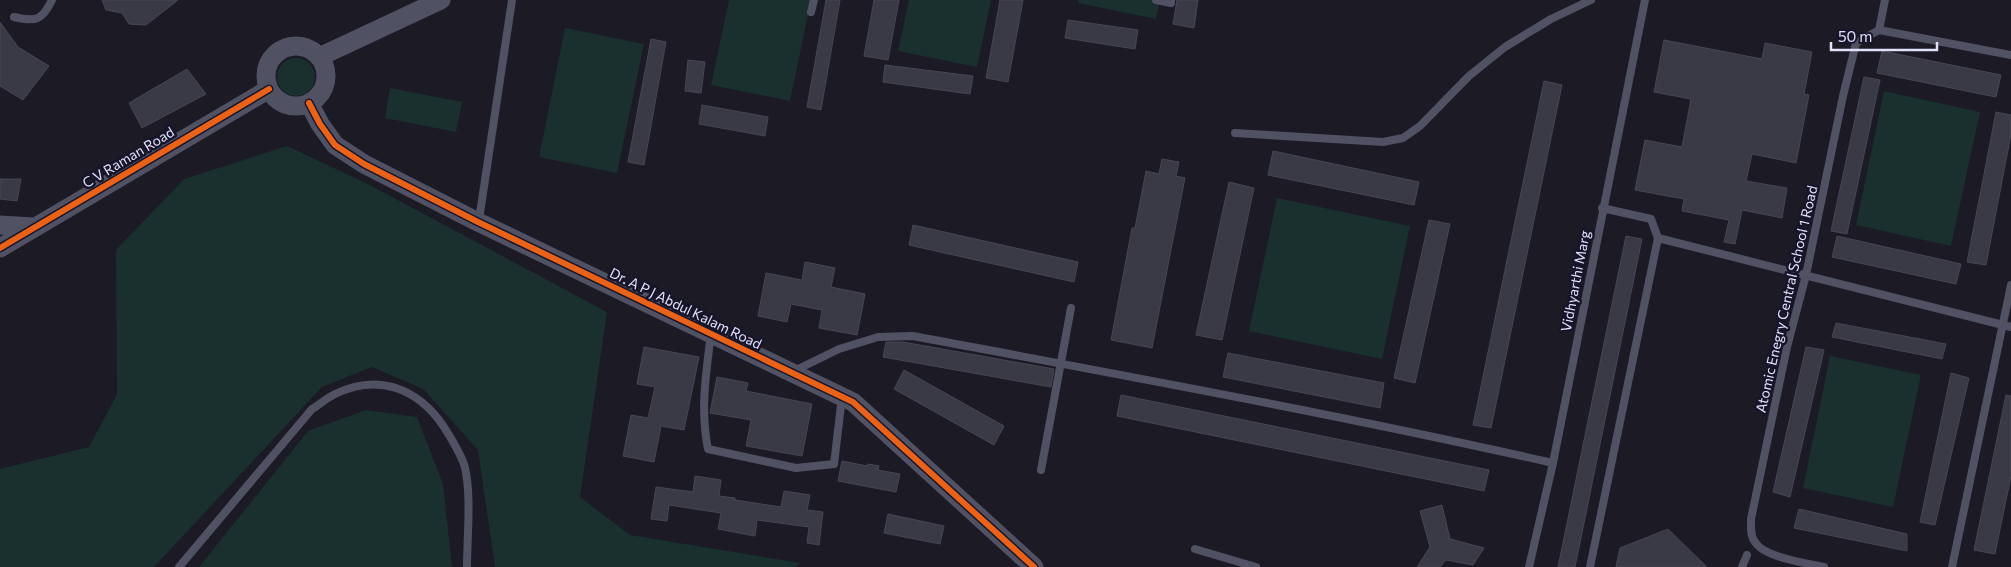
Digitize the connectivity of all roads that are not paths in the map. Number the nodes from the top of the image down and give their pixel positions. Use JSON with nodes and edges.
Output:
{"nodes":[{"id":1,"x":52,"y":0,"type":"edge"},
{"id":2,"x":441,"y":0,"type":"edge"},
{"id":3,"x":512,"y":0,"type":"edge"},
{"id":4,"x":814,"y":0,"type":"edge"},
{"id":5,"x":1156,"y":0,"type":"edge"},
{"id":6,"x":1171,"y":0,"type":"edge"},
{"id":7,"x":1591,"y":0,"type":"edge"},
{"id":8,"x":1644,"y":0,"type":"edge"},
{"id":9,"x":1885,"y":0,"type":"edge"},
{"id":10,"x":811,"y":12,"type":"dead end"},
{"id":11,"x":14,"y":16,"type":"dead end"},
{"id":12,"x":1879,"y":30,"type":"junction"},
{"id":13,"x":2011,"y":55,"type":"edge"},
{"id":14,"x":319,"y":57,"type":"junction"},
{"id":15,"x":269,"y":88,"type":"junction"},
{"id":16,"x":309,"y":103,"type":"junction"},
{"id":17,"x":1235,"y":133,"type":"dead end"},
{"id":18,"x":1602,"y":208,"type":"junction"},
{"id":19,"x":478,"y":222,"type":"junction"},
{"id":20,"x":0,"y":225,"type":"edge"},
{"id":21,"x":33,"y":227,"type":"junction"},
{"id":22,"x":1658,"y":238,"type":"junction"},
{"id":23,"x":0,"y":248,"type":"edge"},
{"id":24,"x":1806,"y":274,"type":"junction"},
{"id":25,"x":2011,"y":286,"type":"edge"},
{"id":26,"x":1071,"y":308,"type":"dead end"},
{"id":27,"x":2007,"y":326,"type":"edge"},
{"id":28,"x":711,"y":334,"type":"junction"},
{"id":29,"x":1061,"y":364,"type":"junction"},
{"id":30,"x":790,"y":373,"type":"junction"},
{"id":31,"x":842,"y":397,"type":"junction"},
{"id":32,"x":1553,"y":463,"type":"junction"},
{"id":33,"x":1041,"y":470,"type":"dead end"},
{"id":34,"x":1195,"y":549,"type":"dead end"},
{"id":35,"x":1748,"y":555,"type":"dead end"},
{"id":36,"x":178,"y":567,"type":"edge"},
{"id":37,"x":467,"y":567,"type":"edge"},
{"id":38,"x":1034,"y":567,"type":"edge"},
{"id":39,"x":1256,"y":567,"type":"edge"},
{"id":40,"x":1529,"y":567,"type":"edge"},
{"id":41,"x":1590,"y":567,"type":"edge"},
{"id":42,"x":1742,"y":567,"type":"edge"},
{"id":43,"x":1824,"y":567,"type":"edge"},
{"id":44,"x":1952,"y":567,"type":"edge"}],
"edges":[{"from":1,"to":11,"type":"lane"},
{"from":2,"to":14,"type":"street"},
{"from":3,"to":19,"type":"lane"},
{"from":4,"to":10,"type":"lane"},
{"from":5,"to":6,"type":"lane"},
{"from":7,"to":17,"type":"lane"},
{"from":8,"to":18,"type":"lane","name":"Vidhyarthi Marg"},
{"from":9,"to":12,"type":"lane"},
{"from":12,"to":13,"type":"lane"},
{"from":12,"to":24,"type":"lane","name":"Atomic Enegry Central School 1 Road"},
{"from":14,"to":15,"type":"street"},
{"from":14,"to":16,"type":"street"},
{"from":15,"to":16,"type":"street"},
{"from":15,"to":21,"type":"street","name":"C V Raman Road"},
{"from":16,"to":19,"type":"street","name":"Dr. A P J Abdul Kalam Road"},
{"from":18,"to":22,"type":"lane"},
{"from":18,"to":32,"type":"lane","name":"Vidhyarthi Marg"},
{"from":19,"to":28,"type":"street","name":"Dr. A P J Abdul Kalam Road"},
{"from":20,"to":21,"type":"street"},
{"from":21,"to":23,"type":"street","name":"C V Raman Road"},
{"from":22,"to":24,"type":"lane"},
{"from":22,"to":41,"type":"lane"},
{"from":24,"to":27,"type":"lane"},
{"from":24,"to":43,"type":"lane","name":"Atomic Enegry Central School 1 Road"},
{"from":25,"to":27,"type":"lane"},
{"from":26,"to":29,"type":"lane"},
{"from":27,"to":44,"type":"lane"},
{"from":28,"to":30,"type":"street","name":"Dr. A P J Abdul Kalam Road"},
{"from":28,"to":31,"type":"lane"},
{"from":29,"to":30,"type":"lane"},
{"from":29,"to":32,"type":"lane"},
{"from":29,"to":33,"type":"lane"},
{"from":30,"to":31,"type":"street","name":"Dr. A P J Abdul Kalam Road"},
{"from":31,"to":38,"type":"street","name":"Dr. A P J Abdul Kalam Road"},
{"from":32,"to":40,"type":"lane","name":"Vidhyarthi Marg"},
{"from":34,"to":39,"type":"lane"},
{"from":35,"to":42,"type":"lane"},
{"from":36,"to":37,"type":"lane"}]}
